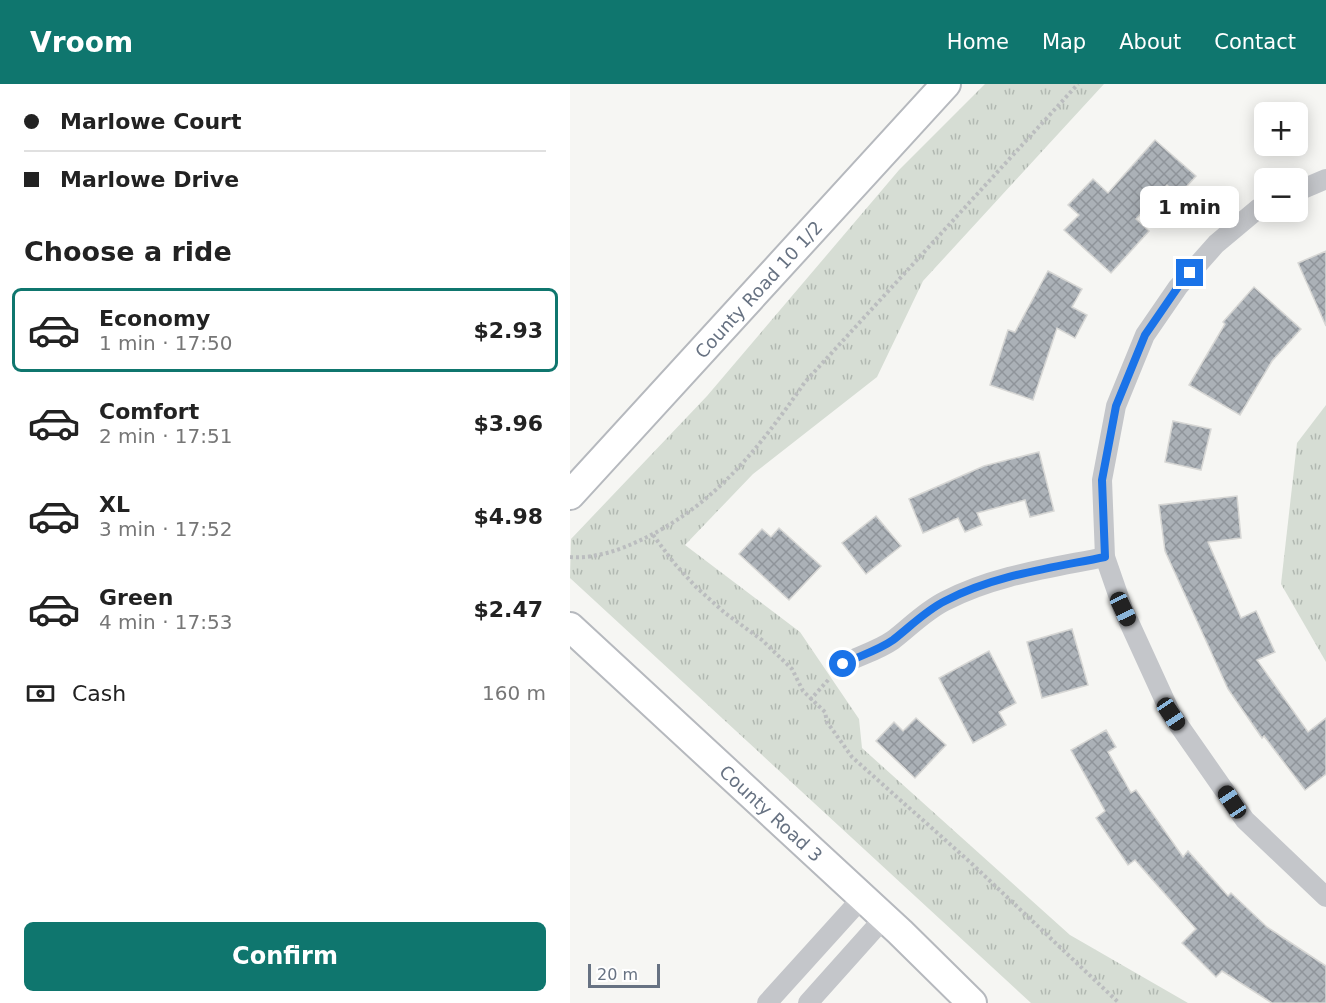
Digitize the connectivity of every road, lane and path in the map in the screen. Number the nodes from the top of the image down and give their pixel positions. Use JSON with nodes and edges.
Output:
{"nodes":[{"id":1,"x":946,"y":84,"type":"edge"},
{"id":2,"x":1078,"y":84,"type":"edge"},
{"id":3,"x":1326,"y":179,"type":"edge"},
{"id":4,"x":1308,"y":187,"type":"edge"},
{"id":5,"x":1254,"y":212,"type":"edge"},
{"id":6,"x":570,"y":495,"type":"edge"},
{"id":7,"x":653,"y":535,"type":"junction"},
{"id":8,"x":570,"y":557,"type":"edge"},
{"id":9,"x":1105,"y":557,"type":"junction"},
{"id":10,"x":570,"y":627,"type":"edge"},
{"id":11,"x":843,"y":664,"type":"joint"},
{"id":12,"x":810,"y":700,"type":"junction"},
{"id":13,"x":1326,"y":897,"type":"edge"},
{"id":14,"x":862,"y":898,"type":"junction"},
{"id":15,"x":884,"y":918,"type":"junction"},
{"id":16,"x":766,"y":1003,"type":"edge"},
{"id":17,"x":808,"y":1003,"type":"edge"},
{"id":18,"x":972,"y":1003,"type":"edge"},
{"id":19,"x":1119,"y":1003,"type":"edge"}],
"edges":[{"from":1,"to":6,"type":"street","name":"County Road 10 1/2"},
{"from":2,"to":7,"type":"path"},
{"from":3,"to":4,"type":"street"},
{"from":5,"to":9,"type":"street"},
{"from":7,"to":8,"type":"path"},
{"from":7,"to":12,"type":"path"},
{"from":9,"to":11,"type":"street"},
{"from":9,"to":13,"type":"street"},
{"from":10,"to":14,"type":"street","name":"County Road 3"},
{"from":11,"to":12,"type":"path"},
{"from":12,"to":19,"type":"path"},
{"from":14,"to":15,"type":"street","name":"County Road 3"},
{"from":14,"to":16,"type":"street"},
{"from":15,"to":17,"type":"street"},
{"from":15,"to":18,"type":"street","name":"County Road 3"}]}
